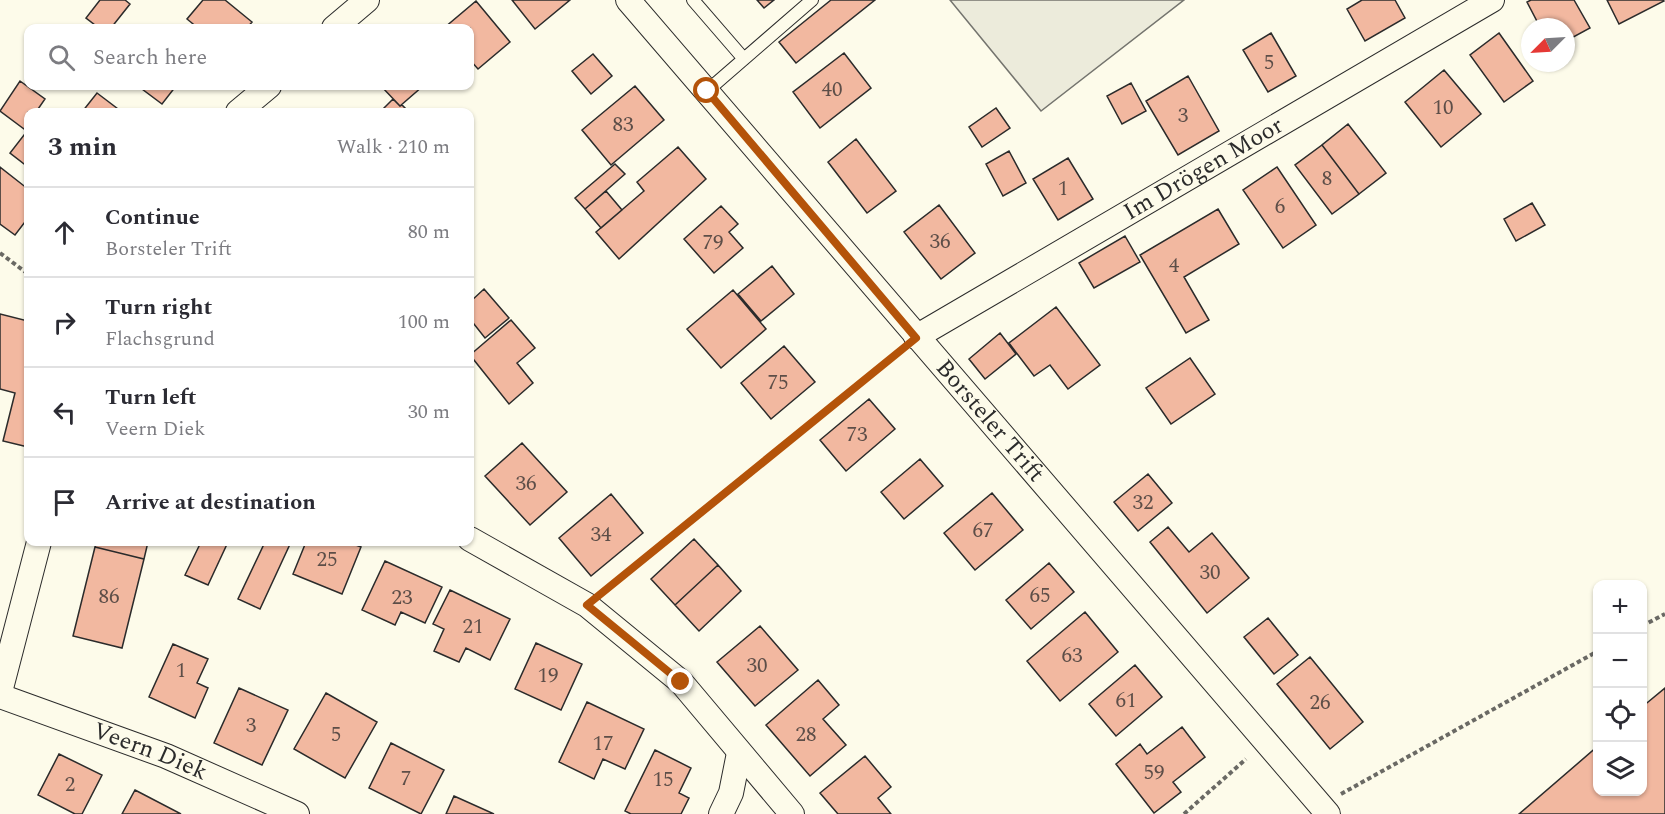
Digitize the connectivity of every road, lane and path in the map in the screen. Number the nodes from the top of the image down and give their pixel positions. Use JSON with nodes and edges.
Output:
{"nodes":[{"id":1,"x":367,"y":0,"type":"edge"},
{"id":2,"x":628,"y":0,"type":"edge"},
{"id":3,"x":693,"y":0,"type":"edge"},
{"id":4,"x":812,"y":0,"type":"edge"},
{"id":5,"x":1492,"y":0,"type":"edge"},
{"id":6,"x":339,"y":24,"type":"edge"},
{"id":7,"x":744,"y":59,"type":"junction"},
{"id":8,"x":264,"y":90,"type":"edge"},
{"id":9,"x":707,"y":91,"type":"junction"},
{"id":10,"x":243,"y":108,"type":"edge"},
{"id":11,"x":0,"y":253,"type":"edge"},
{"id":12,"x":24,"y":271,"type":"edge"},
{"id":13,"x":916,"y":338,"type":"junction"},
{"id":14,"x":474,"y":541,"type":"edge"},
{"id":15,"x":38,"y":546,"type":"edge"},
{"id":16,"x":587,"y":605,"type":"junction"},
{"id":17,"x":1665,"y":614,"type":"edge"},
{"id":18,"x":1647,"y":623,"type":"edge"},
{"id":19,"x":1593,"y":654,"type":"edge"},
{"id":20,"x":0,"y":692,"type":"edge"},
{"id":21,"x":0,"y":696,"type":"edge"},
{"id":22,"x":1265,"y":743,"type":"junction"},
{"id":23,"x":739,"y":753,"type":"junction"},
{"id":24,"x":1324,"y":810,"type":"edge"},
{"id":25,"x":297,"y":814,"type":"edge"},
{"id":26,"x":721,"y":814,"type":"edge"},
{"id":27,"x":792,"y":814,"type":"edge"},
{"id":28,"x":1184,"y":814,"type":"edge"}],
"edges":[{"from":1,"to":6,"type":"street"},
{"from":2,"to":9,"type":"street","name":"Borsteler Trift"},
{"from":3,"to":7,"type":"lane"},
{"from":4,"to":7,"type":"lane"},
{"from":5,"to":13,"type":"street","name":"Im Drögen Moor"},
{"from":7,"to":9,"type":"lane"},
{"from":8,"to":10,"type":"street"},
{"from":9,"to":13,"type":"street","name":"Borsteler Trift"},
{"from":11,"to":12,"type":"path"},
{"from":13,"to":16,"type":"path"},
{"from":13,"to":22,"type":"street","name":"Borsteler Trift"},
{"from":14,"to":16,"type":"street"},
{"from":15,"to":20,"type":"street"},
{"from":16,"to":23,"type":"street"},
{"from":17,"to":18,"type":"path"},
{"from":19,"to":24,"type":"path"},
{"from":21,"to":25,"type":"street","name":"Veern Diek"},
{"from":22,"to":24,"type":"street","name":"Borsteler Trift"},
{"from":22,"to":28,"type":"path"},
{"from":23,"to":26,"type":"street"},
{"from":23,"to":27,"type":"street"}]}
